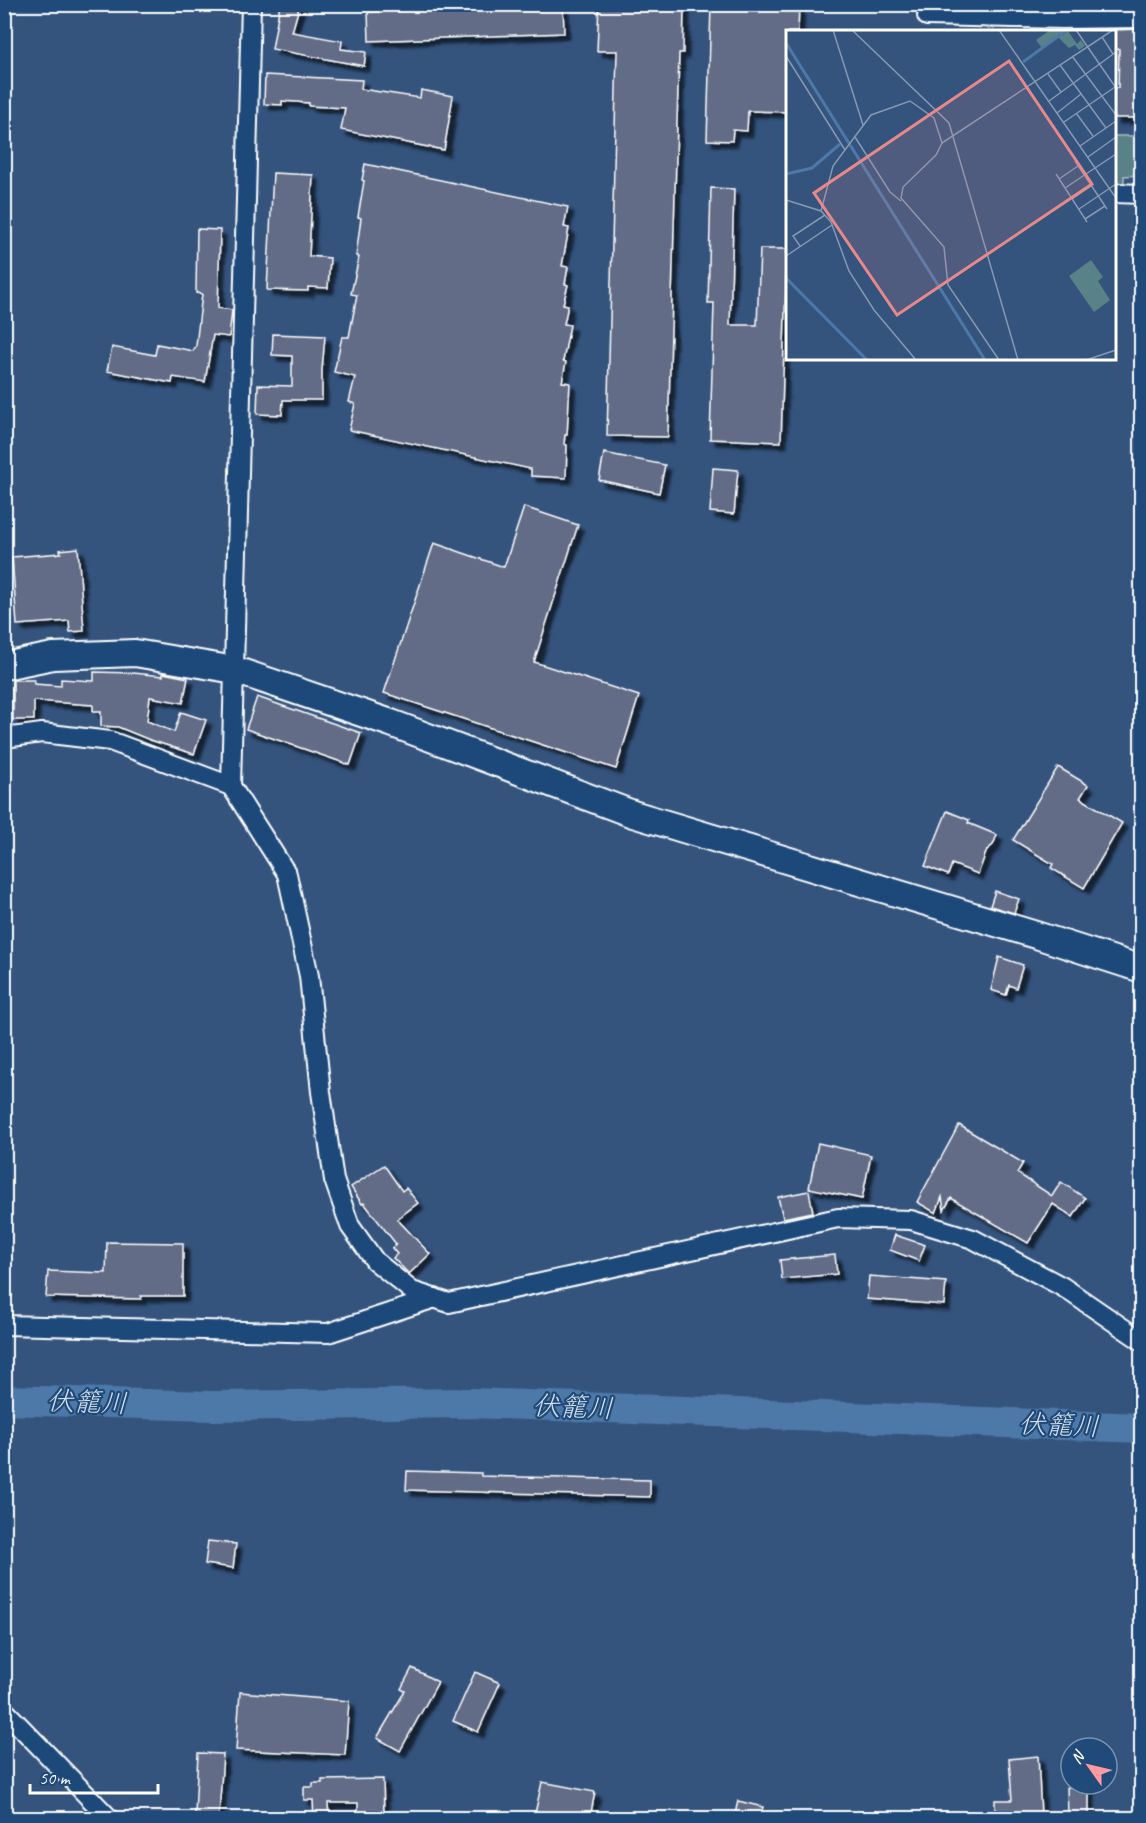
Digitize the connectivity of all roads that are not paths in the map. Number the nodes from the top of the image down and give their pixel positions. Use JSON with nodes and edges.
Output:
{"nodes":[{"id":1,"x":251,"y":4,"type":"edge"},
{"id":2,"x":927,"y":16,"type":"dead end"},
{"id":3,"x":1062,"y":18,"type":"edge"},
{"id":4,"x":1142,"y":18,"type":"edge"},
{"id":5,"x":969,"y":24,"type":"edge"},
{"id":6,"x":1116,"y":193,"type":"edge"},
{"id":7,"x":1142,"y":194,"type":"edge"},
{"id":8,"x":4,"y":666,"type":"edge"},
{"id":9,"x":235,"y":670,"type":"junction"},
{"id":10,"x":4,"y":738,"type":"edge"},
{"id":11,"x":231,"y":786,"type":"junction"},
{"id":12,"x":1142,"y":969,"type":"edge"},
{"id":13,"x":435,"y":1298,"type":"junction"},
{"id":14,"x":4,"y":1325,"type":"edge"},
{"id":15,"x":1142,"y":1341,"type":"edge"},
{"id":16,"x":4,"y":1710,"type":"edge"},
{"id":17,"x":109,"y":1818,"type":"edge"}],
"edges":[{"from":1,"to":9,"type":"street"},
{"from":2,"to":5,"type":"street"},
{"from":3,"to":4,"type":"street"},
{"from":3,"to":5,"type":"street"},
{"from":6,"to":7,"type":"street"},
{"from":8,"to":9,"type":"street"},
{"from":9,"to":11,"type":"street"},
{"from":9,"to":12,"type":"street"},
{"from":10,"to":11,"type":"street"},
{"from":11,"to":13,"type":"street"},
{"from":13,"to":14,"type":"street"},
{"from":13,"to":15,"type":"street"},
{"from":16,"to":17,"type":"street"}]}
